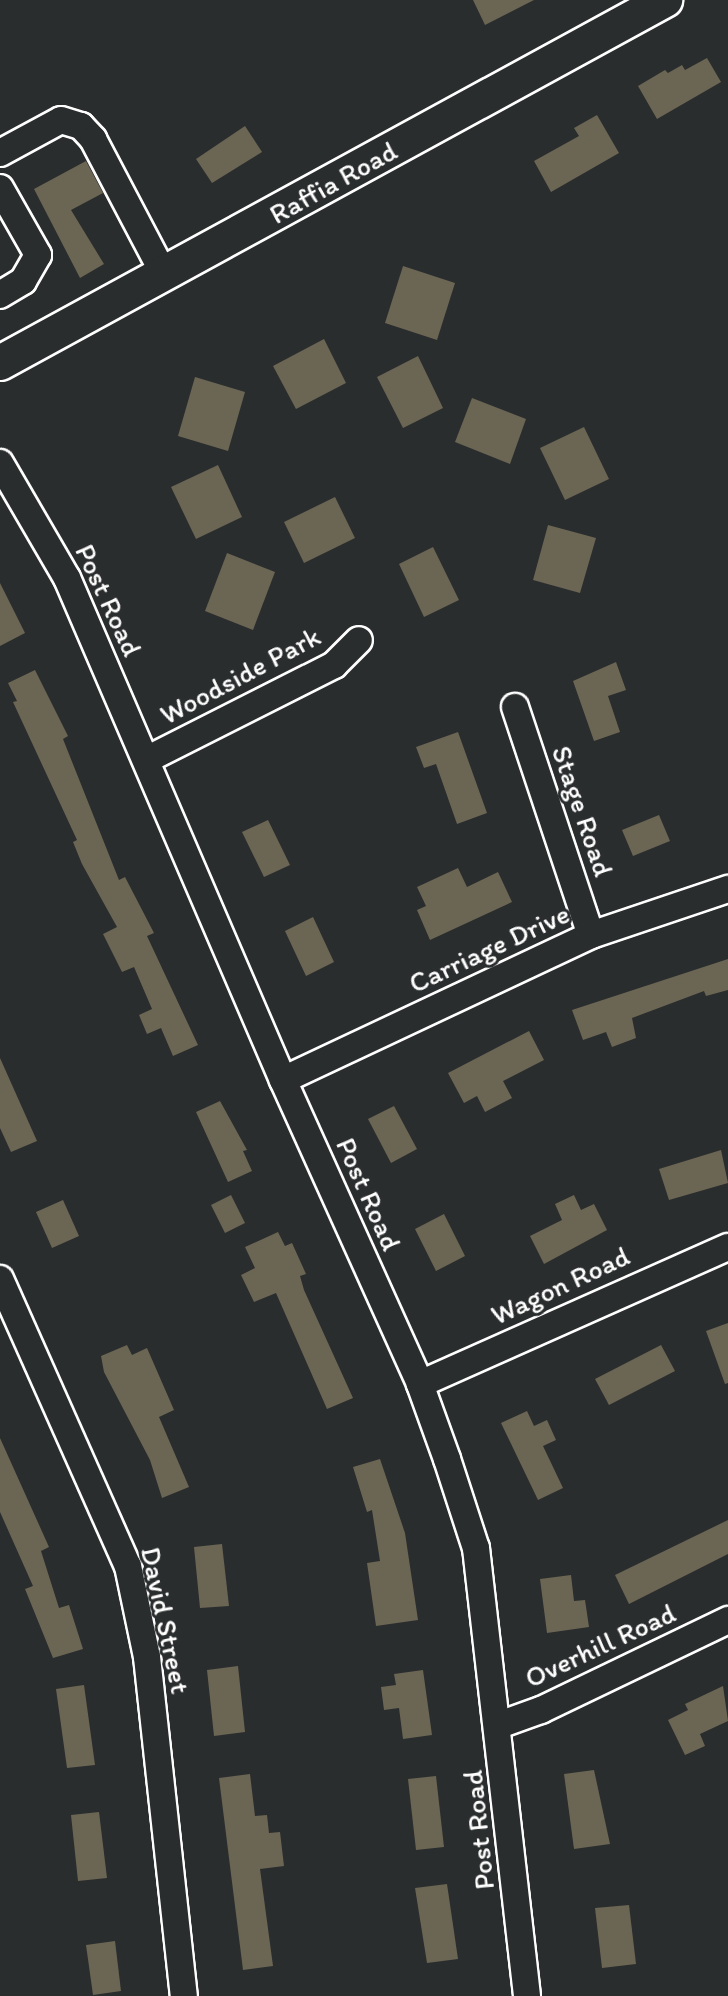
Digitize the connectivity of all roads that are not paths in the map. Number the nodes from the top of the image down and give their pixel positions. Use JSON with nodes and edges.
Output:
{"nodes":[{"id":1,"x":665,"y":0,"type":"edge"},
{"id":2,"x":0,"y":153,"type":"edge"},
{"id":3,"x":0,"y":188,"type":"edge"},
{"id":4,"x":164,"y":274,"type":"junction"},
{"id":5,"x":0,"y":295,"type":"edge"},
{"id":6,"x":0,"y":363,"type":"edge"},
{"id":7,"x":0,"y":463,"type":"edge"},
{"id":8,"x":359,"y":640,"type":"dead end"},
{"id":9,"x":515,"y":707,"type":"dead end"},
{"id":10,"x":146,"y":760,"type":"junction"},
{"id":11,"x":728,"y":889,"type":"edge"},
{"id":12,"x":591,"y":935,"type":"junction"},
{"id":13,"x":283,"y":1080,"type":"junction"},
{"id":14,"x":728,"y":1247,"type":"edge"},
{"id":15,"x":0,"y":1279,"type":"edge"},
{"id":16,"x":420,"y":1384,"type":"junction"},
{"id":17,"x":728,"y":1620,"type":"edge"},
{"id":18,"x":499,"y":1725,"type":"junction"},
{"id":19,"x":184,"y":1996,"type":"edge"},
{"id":20,"x":527,"y":1996,"type":"edge"}],
"edges":[{"from":1,"to":4,"type":"main road","name":"Raffia Road"},
{"from":2,"to":4,"type":"street"},
{"from":3,"to":5,"type":"street"},
{"from":4,"to":6,"type":"main road","name":"Raffia Road"},
{"from":7,"to":10,"type":"street","name":"Post Road"},
{"from":8,"to":10,"type":"street","name":"Woodside Park"},
{"from":9,"to":12,"type":"street","name":"Stage Road"},
{"from":10,"to":13,"type":"street","name":"Post Road"},
{"from":11,"to":12,"type":"street","name":"Carriage Drive"},
{"from":12,"to":13,"type":"street","name":"Carriage Drive"},
{"from":13,"to":16,"type":"street","name":"Post Road"},
{"from":14,"to":16,"type":"street","name":"Wagon Road"},
{"from":15,"to":19,"type":"street","name":"David Street"},
{"from":16,"to":18,"type":"street","name":"Post Road"},
{"from":17,"to":18,"type":"street","name":"Overhill Road"},
{"from":18,"to":20,"type":"street","name":"Post Road"}]}
